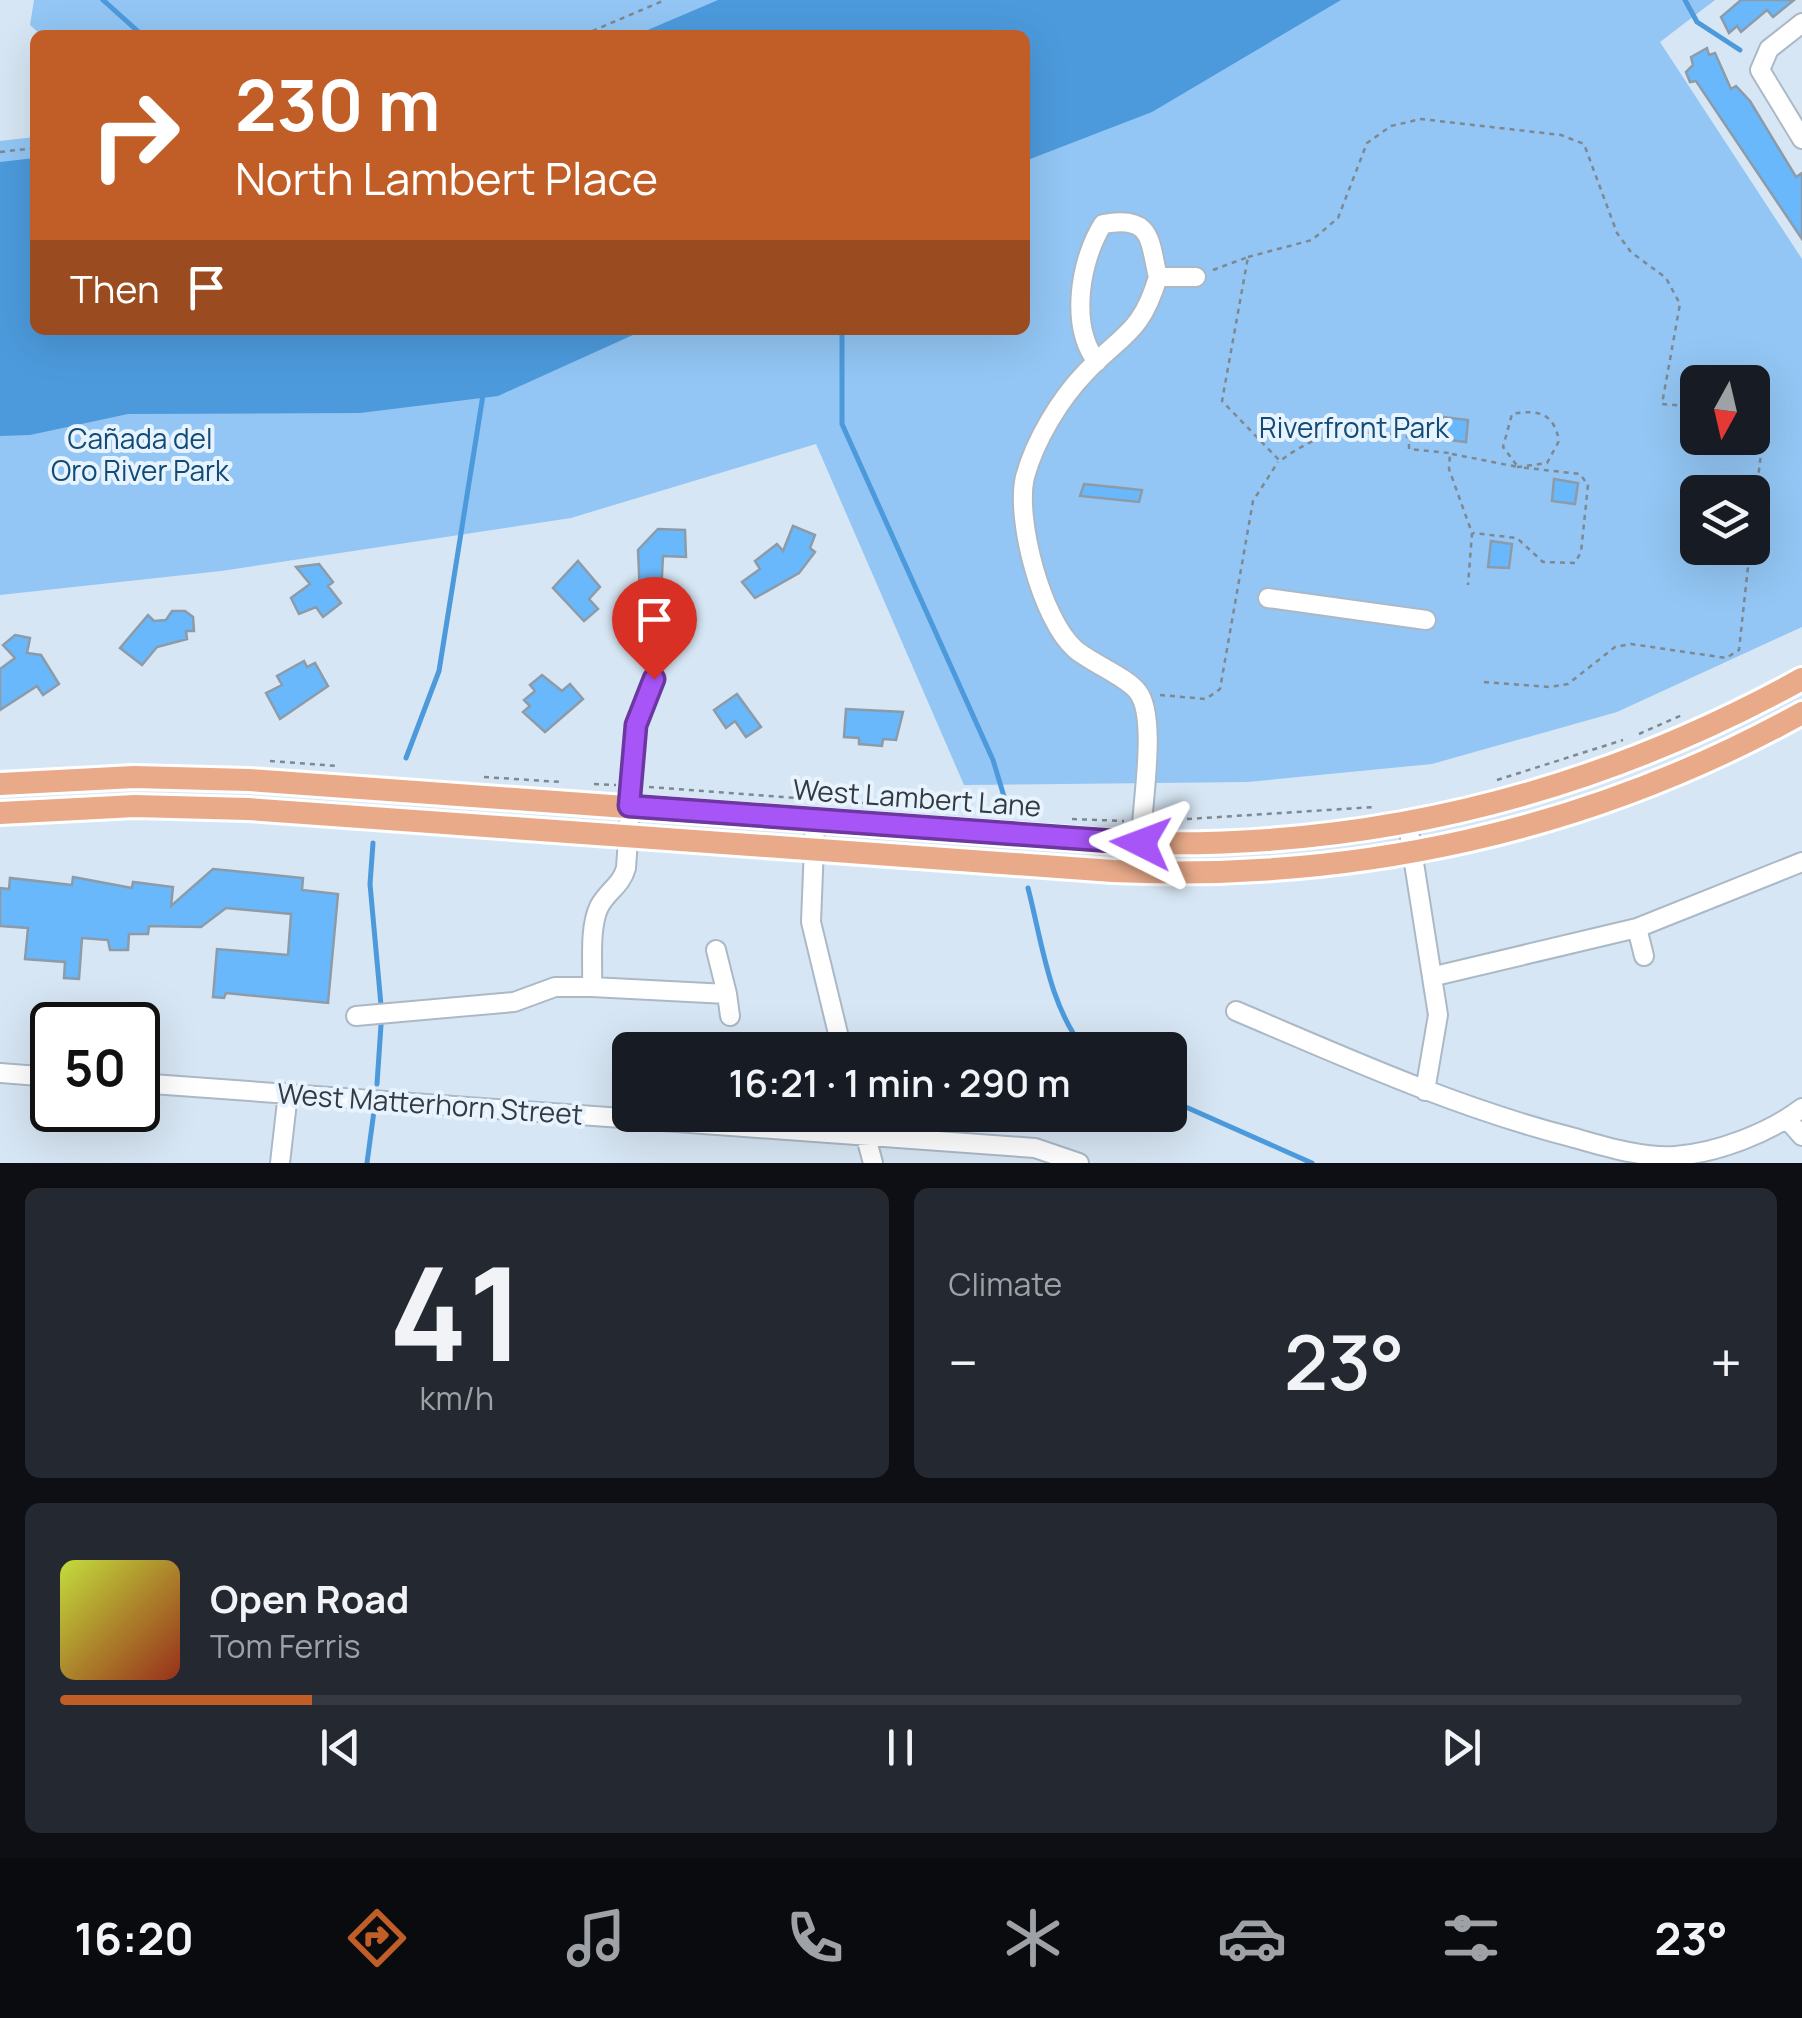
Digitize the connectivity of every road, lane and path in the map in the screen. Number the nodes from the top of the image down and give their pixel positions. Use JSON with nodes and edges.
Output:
{"nodes":[{"id":1,"x":665,"y":0,"type":"edge"},
{"id":2,"x":1802,"y":23,"type":"edge"},
{"id":3,"x":595,"y":30,"type":"edge"},
{"id":4,"x":1802,"y":139,"type":"edge"},
{"id":5,"x":30,"y":149,"type":"edge"},
{"id":6,"x":0,"y":152,"type":"edge"},
{"id":7,"x":1248,"y":257,"type":"junction"},
{"id":8,"x":1158,"y":277,"type":"junction"},
{"id":9,"x":1196,"y":277,"type":"joint"},
{"id":10,"x":1097,"y":362,"type":"junction"},
{"id":11,"x":1680,"y":406,"type":"edge"},
{"id":12,"x":1450,"y":453,"type":"junction"},
{"id":13,"x":1280,"y":460,"type":"junction"},
{"id":14,"x":1518,"y":467,"type":"junction"},
{"id":15,"x":1472,"y":533,"type":"junction"},
{"id":16,"x":1748,"y":565,"type":"edge"},
{"id":17,"x":1468,"y":585,"type":"dead end"},
{"id":18,"x":1268,"y":598,"type":"dead end"},
{"id":19,"x":1426,"y":620,"type":"dead end"},
{"id":20,"x":654,"y":679,"type":"dead end"},
{"id":21,"x":1802,"y":679,"type":"edge"},
{"id":22,"x":1484,"y":682,"type":"dead end"},
{"id":23,"x":1138,"y":693,"type":"junction"},
{"id":24,"x":1694,"y":712,"type":"dead end"},
{"id":25,"x":1802,"y":713,"type":"edge"},
{"id":26,"x":70,"y":780,"type":"junction"},
{"id":27,"x":0,"y":784,"type":"edge"},
{"id":28,"x":1490,"y":784,"type":"dead end"},
{"id":29,"x":651,"y":787,"type":"dead end"},
{"id":30,"x":0,"y":799,"type":"edge"},
{"id":31,"x":629,"y":806,"type":"junction"},
{"id":32,"x":1378,"y":807,"type":"dead end"},
{"id":33,"x":944,"y":810,"type":"dead end"},
{"id":34,"x":0,"y":813,"type":"edge"},
{"id":35,"x":1062,"y":819,"type":"dead end"},
{"id":36,"x":1161,"y":820,"type":"dead end"},
{"id":37,"x":815,"y":821,"type":"junction"},
{"id":38,"x":1130,"y":821,"type":"dead end"},
{"id":39,"x":1408,"y":824,"type":"junction"},
{"id":40,"x":627,"y":836,"type":"junction"},
{"id":41,"x":1141,"y":843,"type":"junction"},
{"id":42,"x":812,"y":850,"type":"junction"},
{"id":43,"x":1412,"y":854,"type":"junction"},
{"id":44,"x":1802,"y":862,"type":"edge"},
{"id":45,"x":1637,"y":928,"type":"junction"},
{"id":46,"x":716,"y":950,"type":"dead end"},
{"id":47,"x":1644,"y":956,"type":"dead end"},
{"id":48,"x":1435,"y":976,"type":"junction"},
{"id":49,"x":592,"y":986,"type":"junction"},
{"id":50,"x":727,"y":994,"type":"junction"},
{"id":51,"x":1236,"y":1011,"type":"dead end"},
{"id":52,"x":356,"y":1016,"type":"dead end"},
{"id":53,"x":730,"y":1016,"type":"dead end"},
{"id":54,"x":838,"y":1032,"type":"edge"},
{"id":55,"x":0,"y":1073,"type":"edge"},
{"id":56,"x":30,"y":1075,"type":"edge"},
{"id":57,"x":160,"y":1084,"type":"edge"},
{"id":58,"x":1425,"y":1090,"type":"junction"},
{"id":59,"x":288,"y":1093,"type":"junction"},
{"id":60,"x":1794,"y":1113,"type":"edge"},
{"id":61,"x":864,"y":1132,"type":"edge"},
{"id":62,"x":1802,"y":1136,"type":"edge"},
{"id":63,"x":866,"y":1139,"type":"junction"},
{"id":64,"x":1033,"y":1155,"type":"edge"},
{"id":65,"x":280,"y":1163,"type":"edge"},
{"id":66,"x":873,"y":1163,"type":"edge"},
{"id":67,"x":1079,"y":1163,"type":"edge"}],
"edges":[{"from":1,"to":3,"type":"path"},
{"from":2,"to":4,"type":"street"},
{"from":5,"to":6,"type":"path"},
{"from":7,"to":9,"type":"path"},
{"from":7,"to":11,"type":"path"},
{"from":7,"to":13,"type":"path"},
{"from":8,"to":9,"type":"street"},
{"from":8,"to":10,"type":"street"},
{"from":8,"to":10,"type":"street"},
{"from":10,"to":23,"type":"street"},
{"from":12,"to":13,"type":"path"},
{"from":12,"to":14,"type":"path"},
{"from":12,"to":15,"type":"path"},
{"from":13,"to":23,"type":"path"},
{"from":14,"to":14,"type":"path"},
{"from":14,"to":15,"type":"path"},
{"from":15,"to":17,"type":"path"},
{"from":16,"to":22,"type":"path"},
{"from":18,"to":19,"type":"street"},
{"from":20,"to":31,"type":"street"},
{"from":21,"to":39,"type":"main road","name":"West Lambert Lane"},
{"from":23,"to":41,"type":"street"},
{"from":24,"to":28,"type":"path"},
{"from":25,"to":43,"type":"main road"},
{"from":26,"to":27,"type":"main road","name":"West Lambert Lane"},
{"from":26,"to":30,"type":"main road"},
{"from":26,"to":31,"type":"main road","name":"West Lambert Lane"},
{"from":29,"to":33,"type":"path"},
{"from":31,"to":37,"type":"main road","name":"West Lambert Lane"},
{"from":31,"to":40,"type":"street"},
{"from":32,"to":36,"type":"path"},
{"from":34,"to":40,"type":"main road"},
{"from":35,"to":38,"type":"path"},
{"from":37,"to":41,"type":"main road","name":"West Lambert Lane"},
{"from":37,"to":42,"type":"street"},
{"from":39,"to":41,"type":"main road","name":"West Lambert Lane"},
{"from":39,"to":43,"type":"street"},
{"from":40,"to":42,"type":"main road"},
{"from":40,"to":49,"type":"street"},
{"from":42,"to":43,"type":"main road"},
{"from":42,"to":54,"type":"street"},
{"from":43,"to":48,"type":"street"},
{"from":44,"to":45,"type":"street"},
{"from":45,"to":47,"type":"street"},
{"from":45,"to":48,"type":"street"},
{"from":46,"to":50,"type":"street"},
{"from":48,"to":58,"type":"street"},
{"from":49,"to":50,"type":"street"},
{"from":49,"to":52,"type":"street"},
{"from":50,"to":53,"type":"street"},
{"from":51,"to":58,"type":"street"},
{"from":55,"to":56,"type":"street"},
{"from":57,"to":59,"type":"street","name":"West Matterhorn Street"},
{"from":58,"to":60,"type":"street"},
{"from":59,"to":63,"type":"street","name":"West Matterhorn Street"},
{"from":59,"to":65,"type":"street"},
{"from":60,"to":62,"type":"street"},
{"from":61,"to":63,"type":"street"},
{"from":63,"to":64,"type":"street","name":"West Matterhorn Street"},
{"from":63,"to":66,"type":"street"},
{"from":64,"to":67,"type":"street","name":"West Matterhorn Street"}]}
